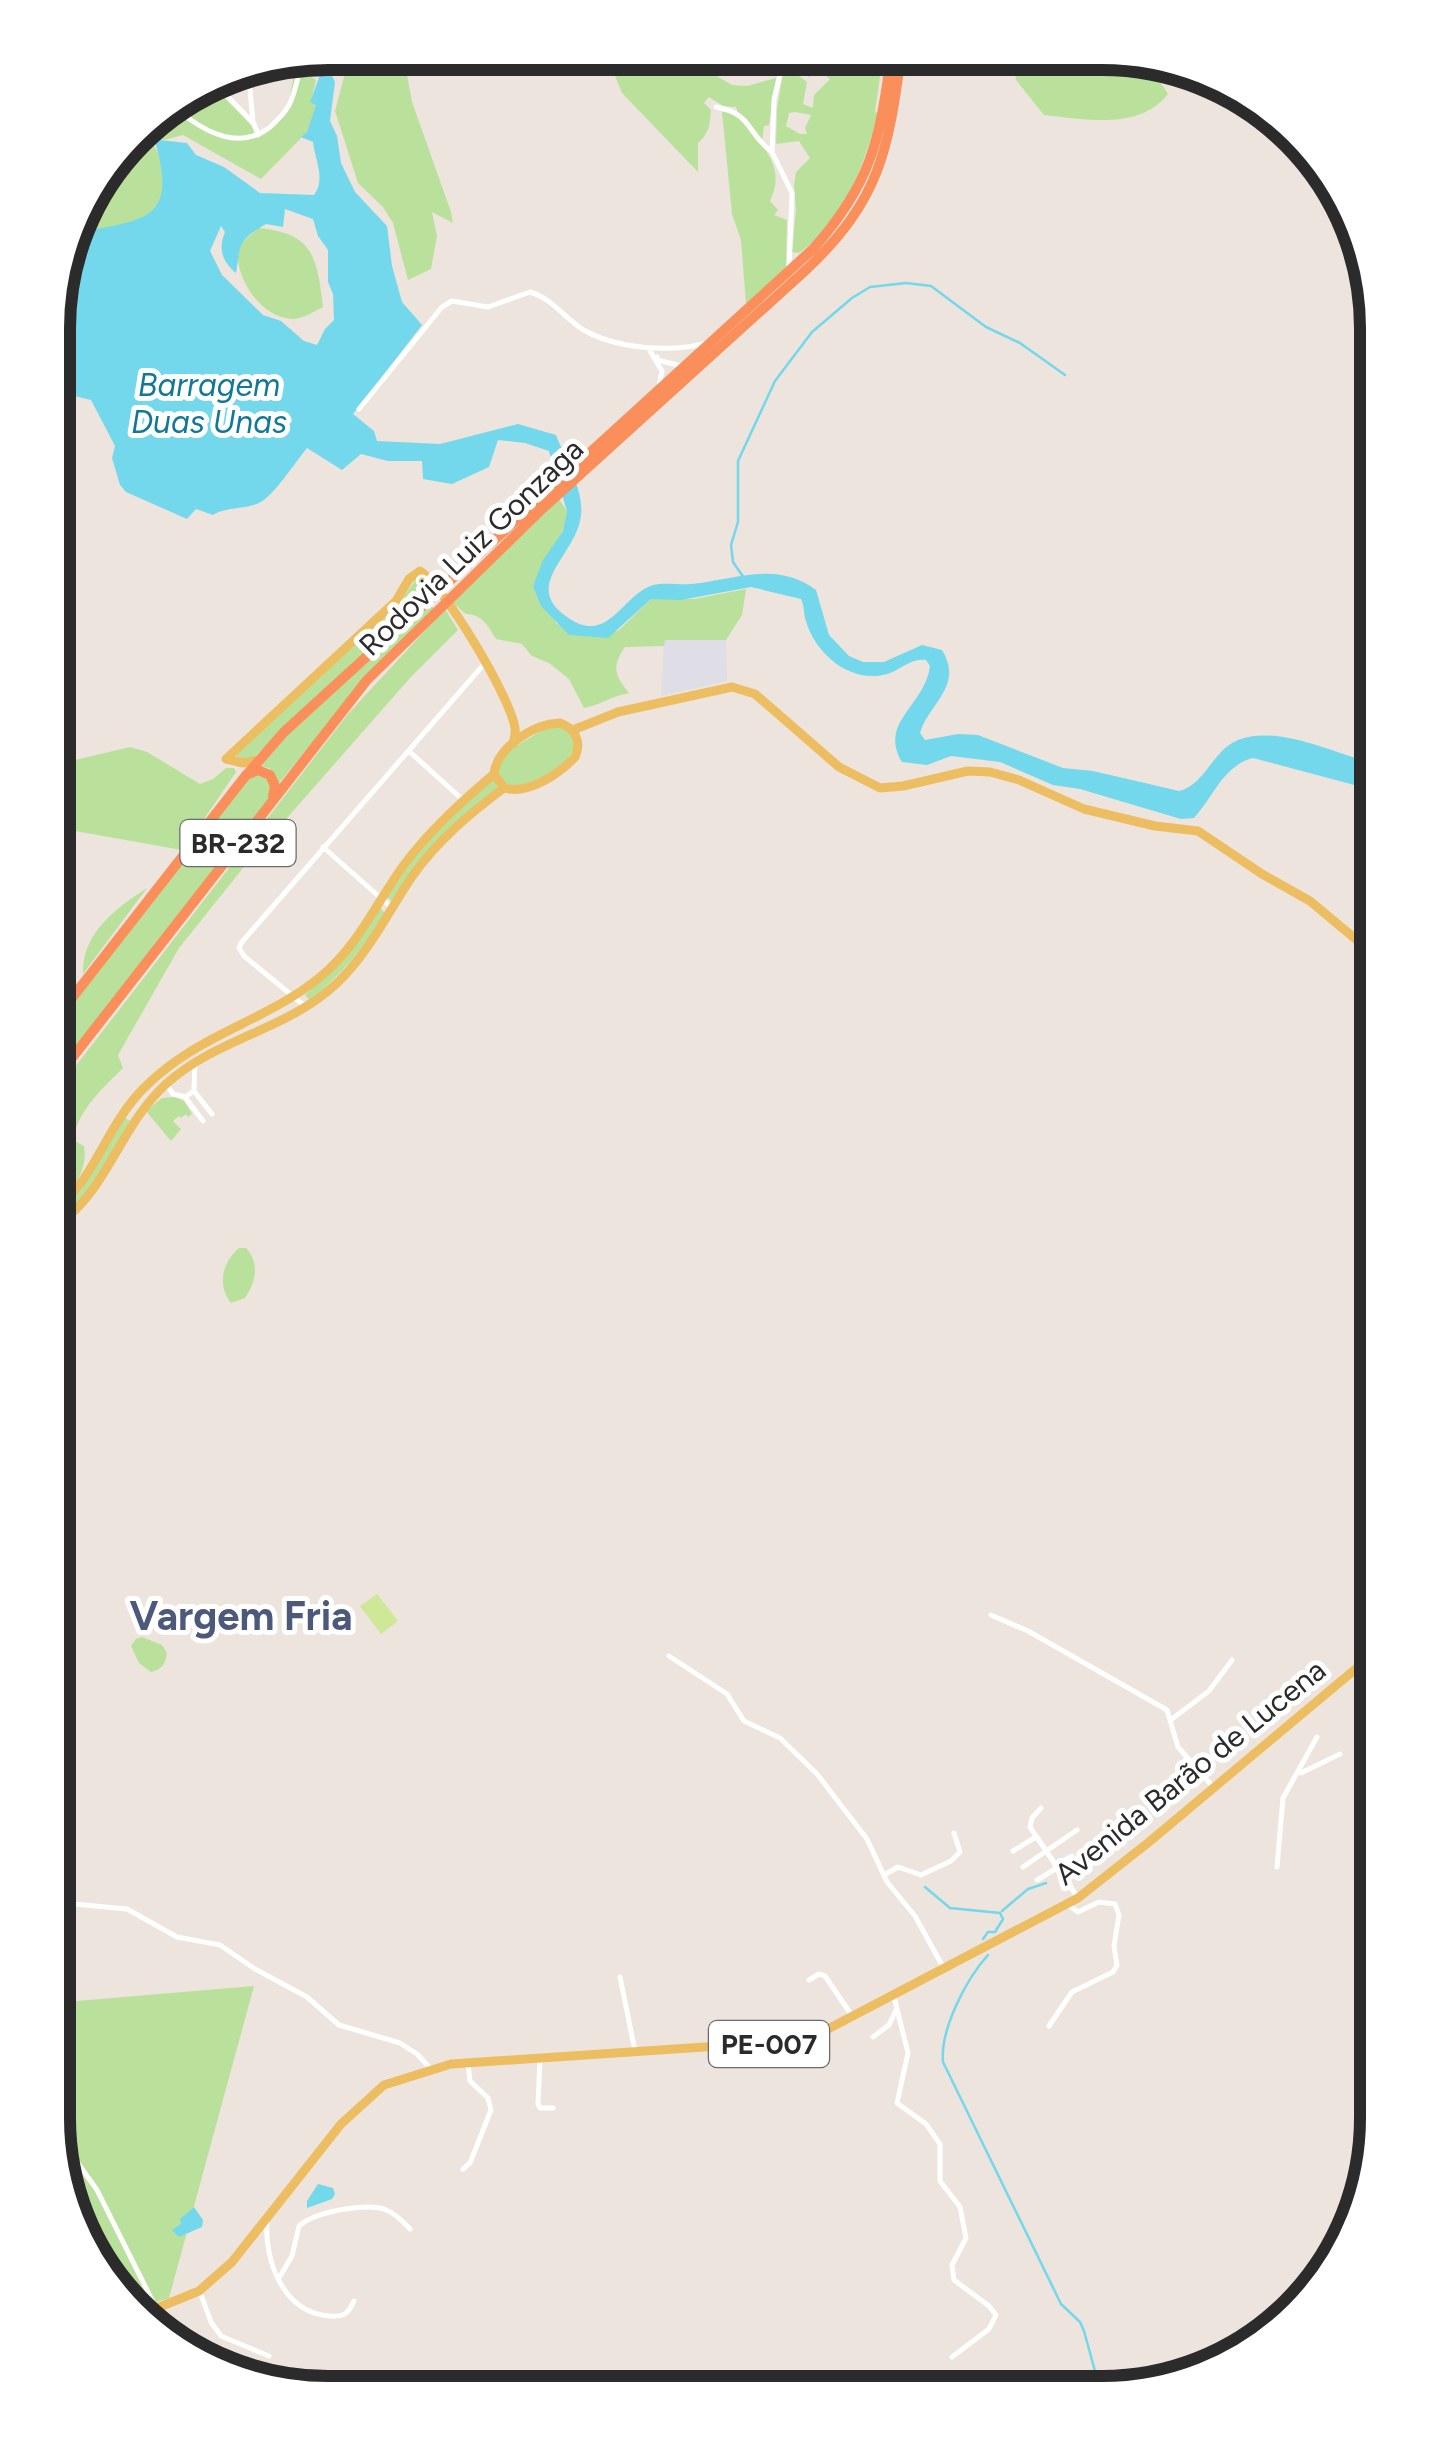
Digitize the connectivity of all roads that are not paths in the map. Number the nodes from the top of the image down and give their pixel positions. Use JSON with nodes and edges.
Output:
{"nodes":[{"id":1,"x":781,"y":70,"type":"edge"},
{"id":2,"x":889,"y":70,"type":"edge"},
{"id":3,"x":900,"y":70,"type":"edge"},
{"id":4,"x":298,"y":72,"type":"edge"},
{"id":5,"x":250,"y":83,"type":"edge"},
{"id":6,"x":224,"y":93,"type":"edge"},
{"id":7,"x":716,"y":108,"type":"dead end"},
{"id":8,"x":184,"y":114,"type":"edge"},
{"id":9,"x":254,"y":124,"type":"junction"},
{"id":10,"x":258,"y":136,"type":"junction"},
{"id":11,"x":772,"y":152,"type":"junction"},
{"id":12,"x":789,"y":269,"type":"junction"},
{"id":13,"x":710,"y":342,"type":"junction"},
{"id":14,"x":648,"y":348,"type":"junction"},
{"id":15,"x":657,"y":349,"type":"junction"},
{"id":16,"x":657,"y":360,"type":"junction"},
{"id":17,"x":684,"y":366,"type":"junction"},
{"id":18,"x":658,"y":390,"type":"junction"},
{"id":19,"x":359,"y":409,"type":"dead end"},
{"id":20,"x":580,"y":468,"type":"junction"},
{"id":21,"x":456,"y":582,"type":"junction"},
{"id":22,"x":485,"y":664,"type":"junction"},
{"id":23,"x":515,"y":726,"type":"junction"},
{"id":24,"x":572,"y":730,"type":"junction"},
{"id":25,"x":532,"y":732,"type":"junction"},
{"id":26,"x":513,"y":744,"type":"junction"},
{"id":27,"x":409,"y":751,"type":"junction"},
{"id":28,"x":226,"y":759,"type":"junction"},
{"id":29,"x":258,"y":760,"type":"junction"},
{"id":30,"x":494,"y":774,"type":"junction"},
{"id":31,"x":241,"y":781,"type":"junction"},
{"id":32,"x":504,"y":788,"type":"junction"},
{"id":33,"x":463,"y":800,"type":"junction"},
{"id":34,"x":271,"y":801,"type":"junction"},
{"id":35,"x":322,"y":847,"type":"junction"},
{"id":36,"x":380,"y":899,"type":"junction"},
{"id":37,"x":392,"y":908,"type":"junction"},
{"id":38,"x":1360,"y":943,"type":"edge"},
{"id":39,"x":295,"y":996,"type":"junction"},
{"id":40,"x":70,"y":1000,"type":"edge"},
{"id":41,"x":306,"y":1007,"type":"junction"},
{"id":42,"x":247,"y":1019,"type":"junction"},
{"id":43,"x":252,"y":1032,"type":"junction"},
{"id":44,"x":70,"y":1060,"type":"edge"},
{"id":45,"x":195,"y":1062,"type":"junction"},
{"id":46,"x":158,"y":1074,"type":"junction"},
{"id":47,"x":166,"y":1084,"type":"junction"},
{"id":48,"x":194,"y":1090,"type":"junction"},
{"id":49,"x":173,"y":1094,"type":"junction"},
{"id":50,"x":185,"y":1097,"type":"junction"},
{"id":51,"x":151,"y":1101,"type":"junction"},
{"id":52,"x":124,"y":1111,"type":"junction"},
{"id":53,"x":134,"y":1120,"type":"junction"},
{"id":54,"x":70,"y":1194,"type":"edge"},
{"id":55,"x":70,"y":1213,"type":"edge"},
{"id":56,"x":992,"y":1615,"type":"dead end"},
{"id":57,"x":669,"y":1656,"type":"dead end"},
{"id":58,"x":1232,"y":1660,"type":"dead end"},
{"id":59,"x":1359,"y":1666,"type":"edge"},
{"id":60,"x":1172,"y":1719,"type":"junction"},
{"id":61,"x":1317,"y":1738,"type":"dead end"},
{"id":62,"x":1340,"y":1754,"type":"dead end"},
{"id":63,"x":1298,"y":1774,"type":"junction"},
{"id":64,"x":1214,"y":1788,"type":"junction"},
{"id":65,"x":1041,"y":1808,"type":"dead end"},
{"id":66,"x":1076,"y":1830,"type":"dead end"},
{"id":67,"x":954,"y":1833,"type":"dead end"},
{"id":68,"x":1036,"y":1838,"type":"junction"},
{"id":69,"x":1013,"y":1851,"type":"dead end"},
{"id":70,"x":1046,"y":1852,"type":"junction"},
{"id":71,"x":1072,"y":1856,"type":"dead end"},
{"id":72,"x":1023,"y":1867,"type":"dead end"},
{"id":73,"x":1056,"y":1867,"type":"junction"},
{"id":74,"x":1277,"y":1867,"type":"dead end"},
{"id":75,"x":884,"y":1874,"type":"junction"},
{"id":76,"x":1038,"y":1880,"type":"dead end"},
{"id":77,"x":1078,"y":1898,"type":"junction"},
{"id":78,"x":70,"y":1904,"type":"edge"},
{"id":79,"x":1067,"y":1904,"type":"junction"},
{"id":80,"x":944,"y":1970,"type":"junction"},
{"id":81,"x":620,"y":1977,"type":"dead end"},
{"id":82,"x":809,"y":1980,"type":"dead end"},
{"id":83,"x":894,"y":1997,"type":"junction"},
{"id":84,"x":896,"y":2008,"type":"junction"},
{"id":85,"x":854,"y":2019,"type":"junction"},
{"id":86,"x":1049,"y":2026,"type":"dead end"},
{"id":87,"x":873,"y":2037,"type":"dead end"},
{"id":88,"x":635,"y":2051,"type":"junction"},
{"id":89,"x":540,"y":2058,"type":"junction"},
{"id":90,"x":468,"y":2063,"type":"junction"},
{"id":91,"x":430,"y":2068,"type":"junction"},
{"id":92,"x":553,"y":2108,"type":"dead end"},
{"id":93,"x":73,"y":2156,"type":"edge"},
{"id":94,"x":463,"y":2169,"type":"dead end"},
{"id":95,"x":268,"y":2214,"type":"junction"},
{"id":96,"x":410,"y":2229,"type":"dead end"},
{"id":97,"x":279,"y":2278,"type":"junction"},
{"id":98,"x":199,"y":2291,"type":"junction"},
{"id":99,"x":354,"y":2302,"type":"dead end"},
{"id":100,"x":156,"y":2309,"type":"edge"},
{"id":101,"x":157,"y":2311,"type":"edge"},
{"id":102,"x":270,"y":2356,"type":"dead end"},
{"id":103,"x":952,"y":2357,"type":"dead end"}],
"edges":[{"from":1,"to":11,"type":"street"},
{"from":2,"to":12,"type":"highway","name":"Rodovia Luiz Gonzaga","number":"BR-232"},
{"from":3,"to":20,"type":"highway","name":"Rodovia Luiz Gonzaga","number":"BR-232"},
{"from":4,"to":10,"type":"street"},
{"from":5,"to":9,"type":"street"},
{"from":6,"to":9,"type":"street"},
{"from":7,"to":11,"type":"street"},
{"from":8,"to":10,"type":"street"},
{"from":9,"to":10,"type":"street"},
{"from":11,"to":12,"type":"street"},
{"from":12,"to":13,"type":"highway","name":"Rodovia Luiz Gonzaga","number":"BR-232"},
{"from":13,"to":15,"type":"street"},
{"from":13,"to":17,"type":"highway","name":"Rodovia Luiz Gonzaga","number":"BR-232"},
{"from":14,"to":15,"type":"street"},
{"from":14,"to":16,"type":"street"},
{"from":14,"to":19,"type":"street"},
{"from":15,"to":16,"type":"street"},
{"from":16,"to":17,"type":"street"},
{"from":16,"to":18,"type":"street"},
{"from":17,"to":18,"type":"highway","name":"Rodovia Luiz Gonzaga","number":"BR-232"},
{"from":18,"to":20,"type":"highway","name":"Rodovia Luiz Gonzaga","number":"BR-232"},
{"from":20,"to":21,"type":"highway","name":"Rodovia Luiz Gonzaga","number":"BR-232"},
{"from":21,"to":29,"type":"highway","name":"Rodovia Luiz Gonzaga","number":"BR-232"},
{"from":21,"to":34,"type":"highway","name":"Rodovia Luiz Gonzaga","number":"BR-232"},
{"from":22,"to":23,"type":"main road"},
{"from":22,"to":27,"type":"street"},
{"from":22,"to":28,"type":"main road"},
{"from":23,"to":25,"type":"main road"},
{"from":23,"to":26,"type":"main road"},
{"from":24,"to":25,"type":"main road"},
{"from":24,"to":32,"type":"main road"},
{"from":24,"to":38,"type":"main road"},
{"from":25,"to":26,"type":"main road"},
{"from":26,"to":30,"type":"main road"},
{"from":27,"to":33,"type":"street"},
{"from":27,"to":35,"type":"street"},
{"from":28,"to":29,"type":"main road"},
{"from":28,"to":31,"type":"main road"},
{"from":29,"to":31,"type":"highway","name":"Rodovia Luiz Gonzaga","number":"BR-232"},
{"from":30,"to":32,"type":"main road"},
{"from":30,"to":33,"type":"main road"},
{"from":31,"to":34,"type":"highway"},
{"from":31,"to":40,"type":"highway","name":"Rodovia Luiz Gonzaga","number":"BR-232"},
{"from":32,"to":37,"type":"main road"},
{"from":33,"to":36,"type":"main road"},
{"from":34,"to":44,"type":"highway","name":"Rodovia Luiz Gonzaga","number":"BR-232"},
{"from":35,"to":36,"type":"street"},
{"from":35,"to":39,"type":"street"},
{"from":36,"to":37,"type":"street"},
{"from":36,"to":39,"type":"main road"},
{"from":37,"to":41,"type":"main road"},
{"from":39,"to":41,"type":"street"},
{"from":39,"to":42,"type":"main road"},
{"from":41,"to":43,"type":"main road"},
{"from":42,"to":43,"type":"street"},
{"from":42,"to":46,"type":"main road"},
{"from":43,"to":45,"type":"main road"},
{"from":45,"to":47,"type":"main road"},
{"from":45,"to":48,"type":"street"},
{"from":46,"to":47,"type":"street"},
{"from":46,"to":52,"type":"main road"},
{"from":47,"to":49,"type":"street"},
{"from":47,"to":51,"type":"main road"},
{"from":48,"to":50,"type":"street"},
{"from":48,"to":50,"type":"street"},
{"from":49,"to":50,"type":"street"},
{"from":49,"to":51,"type":"street"},
{"from":51,"to":53,"type":"main road"},
{"from":52,"to":53,"type":"street"},
{"from":52,"to":54,"type":"main road"},
{"from":53,"to":55,"type":"main road"},
{"from":56,"to":60,"type":"street"},
{"from":57,"to":75,"type":"street"},
{"from":58,"to":60,"type":"street"},
{"from":59,"to":64,"type":"main road","name":"Avenida Barão de Lucena","number":"PE-007"},
{"from":60,"to":64,"type":"street"},
{"from":61,"to":63,"type":"street"},
{"from":62,"to":63,"type":"street"},
{"from":63,"to":74,"type":"street"},
{"from":64,"to":77,"type":"main road","name":"Avenida Barão de Lucena","number":"PE-007"},
{"from":65,"to":68,"type":"street"},
{"from":66,"to":70,"type":"street"},
{"from":67,"to":75,"type":"street"},
{"from":68,"to":69,"type":"street"},
{"from":68,"to":70,"type":"street"},
{"from":70,"to":72,"type":"street"},
{"from":70,"to":73,"type":"street"},
{"from":71,"to":73,"type":"street"},
{"from":73,"to":76,"type":"street"},
{"from":73,"to":77,"type":"street"},
{"from":75,"to":80,"type":"street"},
{"from":77,"to":79,"type":"main road","name":"Avenida Barão de Lucena","number":"PE-007"},
{"from":78,"to":91,"type":"street"},
{"from":79,"to":80,"type":"main road","name":"Avenida Barão de Lucena","number":"PE-007"},
{"from":79,"to":86,"type":"street"},
{"from":80,"to":83,"type":"main road","name":"Avenida Barão de Lucena","number":"PE-007"},
{"from":81,"to":88,"type":"street"},
{"from":82,"to":85,"type":"street"},
{"from":83,"to":84,"type":"street"},
{"from":83,"to":85,"type":"main road","name":"Avenida Barão de Lucena","number":"PE-007"},
{"from":84,"to":87,"type":"street"},
{"from":84,"to":103,"type":"street"},
{"from":85,"to":88,"type":"main road","name":"Avenida Barão de Lucena","number":"PE-007"},
{"from":88,"to":89,"type":"main road","name":"Avenida Barão de Lucena","number":"PE-007"},
{"from":89,"to":90,"type":"main road","name":"Avenida Barão de Lucena","number":"PE-007"},
{"from":89,"to":92,"type":"street"},
{"from":90,"to":91,"type":"main road","name":"Avenida Barão de Lucena","number":"PE-007"},
{"from":90,"to":94,"type":"street"},
{"from":91,"to":95,"type":"main road","name":"Avenida Barão de Lucena","number":"PE-007"},
{"from":93,"to":100,"type":"street"},
{"from":95,"to":97,"type":"street"},
{"from":95,"to":98,"type":"main road","name":"Avenida Barão de Lucena","number":"PE-007"},
{"from":96,"to":97,"type":"street"},
{"from":97,"to":99,"type":"street"},
{"from":98,"to":101,"type":"main road","name":"Avenida Barão de Lucena","number":"PE-007"},
{"from":98,"to":102,"type":"street"}]}
